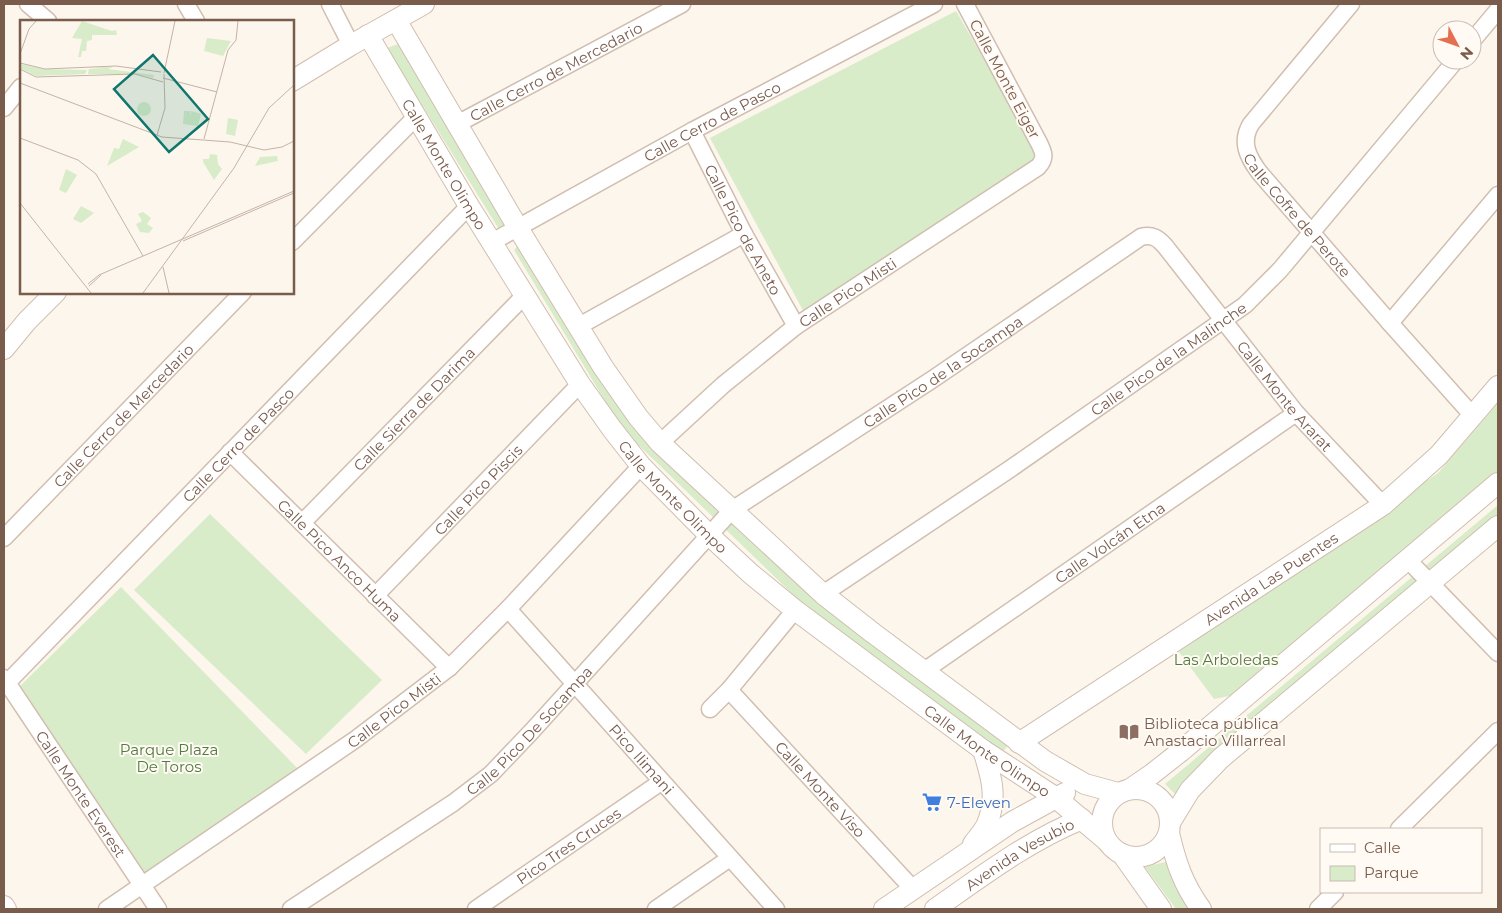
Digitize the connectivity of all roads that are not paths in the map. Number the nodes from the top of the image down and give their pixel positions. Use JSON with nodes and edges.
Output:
{"nodes":[{"id":1,"x":28,"y":4,"type":"edge"},
{"id":2,"x":186,"y":4,"type":"edge"},
{"id":3,"x":330,"y":4,"type":"edge"},
{"id":4,"x":424,"y":4,"type":"edge"},
{"id":5,"x":682,"y":4,"type":"edge"},
{"id":6,"x":934,"y":4,"type":"edge"},
{"id":7,"x":964,"y":4,"type":"edge"},
{"id":8,"x":1351,"y":4,"type":"edge"},
{"id":9,"x":1498,"y":10,"type":"edge"},
{"id":10,"x":47,"y":20,"type":"edge"},
{"id":11,"x":195,"y":20,"type":"edge"},
{"id":12,"x":396,"y":20,"type":"junction"},
{"id":13,"x":1482,"y":29,"type":"edge"},
{"id":14,"x":368,"y":35,"type":"junction"},
{"id":15,"x":350,"y":45,"type":"junction"},
{"id":16,"x":1448,"y":70,"type":"edge"},
{"id":17,"x":294,"y":80,"type":"edge"},
{"id":18,"x":20,"y":88,"type":"edge"},
{"id":19,"x":4,"y":108,"type":"edge"},
{"id":20,"x":416,"y":117,"type":"junction"},
{"id":21,"x":457,"y":124,"type":"junction"},
{"id":22,"x":692,"y":131,"type":"junction"},
{"id":23,"x":1044,"y":156,"type":"joint"},
{"id":24,"x":1498,"y":195,"type":"edge"},
{"id":25,"x":469,"y":206,"type":"junction"},
{"id":26,"x":518,"y":228,"type":"junction"},
{"id":27,"x":1312,"y":233,"type":"junction"},
{"id":28,"x":744,"y":234,"type":"junction"},
{"id":29,"x":1154,"y":236,"type":"joint"},
{"id":30,"x":294,"y":240,"type":"edge"},
{"id":31,"x":492,"y":242,"type":"junction"},
{"id":32,"x":54,"y":294,"type":"edge"},
{"id":33,"x":241,"y":294,"type":"edge"},
{"id":34,"x":525,"y":295,"type":"junction"},
{"id":35,"x":1223,"y":322,"type":"junction"},
{"id":36,"x":1390,"y":323,"type":"junction"},
{"id":37,"x":579,"y":326,"type":"junction"},
{"id":38,"x":796,"y":326,"type":"junction"},
{"id":39,"x":4,"y":349,"type":"edge"},
{"id":40,"x":580,"y":384,"type":"junction"},
{"id":41,"x":1498,"y":386,"type":"edge"},
{"id":42,"x":1296,"y":414,"type":"junction"},
{"id":43,"x":1473,"y":416,"type":"junction"},
{"id":44,"x":660,"y":443,"type":"junction"},
{"id":45,"x":230,"y":452,"type":"junction"},
{"id":46,"x":642,"y":466,"type":"junction"},
{"id":47,"x":1498,"y":483,"type":"edge"},
{"id":48,"x":1383,"y":505,"type":"junction"},
{"id":49,"x":732,"y":510,"type":"junction"},
{"id":50,"x":302,"y":523,"type":"junction"},
{"id":51,"x":1498,"y":526,"type":"edge"},
{"id":52,"x":710,"y":536,"type":"junction"},
{"id":53,"x":4,"y":538,"type":"edge"},
{"id":54,"x":1407,"y":558,"type":"junction"},
{"id":55,"x":1431,"y":583,"type":"junction"},
{"id":56,"x":823,"y":594,"type":"junction"},
{"id":57,"x":375,"y":596,"type":"junction"},
{"id":58,"x":508,"y":609,"type":"junction"},
{"id":59,"x":795,"y":610,"type":"junction"},
{"id":60,"x":1498,"y":653,"type":"edge"},
{"id":61,"x":449,"y":668,"type":"junction"},
{"id":62,"x":924,"y":670,"type":"junction"},
{"id":63,"x":5,"y":680,"type":"edge"},
{"id":64,"x":576,"y":684,"type":"junction"},
{"id":65,"x":729,"y":690,"type":"junction"},
{"id":66,"x":710,"y":709,"type":"dead end"},
{"id":67,"x":1498,"y":731,"type":"edge"},
{"id":68,"x":1019,"y":743,"type":"junction"},
{"id":69,"x":983,"y":750,"type":"junction"},
{"id":70,"x":661,"y":782,"type":"junction"},
{"id":71,"x":1085,"y":784,"type":"junction"},
{"id":72,"x":1124,"y":791,"type":"junction"},
{"id":73,"x":1055,"y":798,"type":"junction"},
{"id":74,"x":1082,"y":819,"type":"junction"},
{"id":75,"x":1170,"y":827,"type":"junction"},
{"id":76,"x":1400,"y":828,"type":"edge"},
{"id":77,"x":1106,"y":840,"type":"junction"},
{"id":78,"x":967,"y":853,"type":"junction"},
{"id":79,"x":1122,"y":854,"type":"junction"},
{"id":80,"x":730,"y":858,"type":"junction"},
{"id":81,"x":142,"y":886,"type":"junction"},
{"id":82,"x":913,"y":889,"type":"junction"},
{"id":83,"x":1334,"y":893,"type":"edge"},
{"id":84,"x":4,"y":906,"type":"edge"},
{"id":85,"x":6,"y":909,"type":"edge"},
{"id":86,"x":107,"y":909,"type":"edge"},
{"id":87,"x":158,"y":909,"type":"edge"},
{"id":88,"x":290,"y":909,"type":"edge"},
{"id":89,"x":476,"y":909,"type":"edge"},
{"id":90,"x":656,"y":909,"type":"edge"},
{"id":91,"x":776,"y":909,"type":"edge"},
{"id":92,"x":884,"y":909,"type":"edge"},
{"id":93,"x":935,"y":909,"type":"edge"},
{"id":94,"x":1161,"y":909,"type":"edge"},
{"id":95,"x":1201,"y":909,"type":"edge"},
{"id":96,"x":1318,"y":909,"type":"edge"}],
"edges":[{"from":1,"to":10,"type":"street"},
{"from":2,"to":11,"type":"street"},
{"from":3,"to":15,"type":"street"},
{"from":4,"to":12,"type":"street"},
{"from":5,"to":21,"type":"street","name":"Calle Cerro de Mercedario"},
{"from":6,"to":22,"type":"street","name":"Calle Cerro de Pasco"},
{"from":7,"to":23,"type":"street","name":"Calle Monte Eiger"},
{"from":8,"to":27,"type":"street","name":"Calle Cofre de Perote"},
{"from":9,"to":13,"type":"street"},
{"from":12,"to":14,"type":"street"},
{"from":12,"to":21,"type":"street","name":"Calle Monte Olimpo"},
{"from":14,"to":15,"type":"street"},
{"from":14,"to":20,"type":"street","name":"Calle Monte Olimpo"},
{"from":15,"to":17,"type":"street"},
{"from":16,"to":27,"type":"street","name":"Calle Pico de la Malinche"},
{"from":18,"to":19,"type":"street"},
{"from":20,"to":25,"type":"street","name":"Calle Monte Olimpo"},
{"from":20,"to":30,"type":"street"},
{"from":21,"to":26,"type":"street","name":"Calle Monte Olimpo"},
{"from":22,"to":26,"type":"street","name":"Calle Cerro de Pasco"},
{"from":22,"to":28,"type":"street","name":"Calle Pico de Aneto"},
{"from":23,"to":38,"type":"street","name":"Calle Pico Misti"},
{"from":24,"to":36,"type":"street"},
{"from":25,"to":31,"type":"street","name":"Calle Monte Olimpo"},
{"from":25,"to":45,"type":"street","name":"Calle Cerro de Pasco"},
{"from":26,"to":31,"type":"street","name":"Calle Cerro de Pasco"},
{"from":26,"to":37,"type":"street","name":"Calle Monte Olimpo"},
{"from":27,"to":35,"type":"street","name":"Calle Pico de la Malinche"},
{"from":27,"to":36,"type":"street","name":"Calle Cofre de Perote"},
{"from":28,"to":37,"type":"street"},
{"from":28,"to":38,"type":"street","name":"Calle Pico de Aneto"},
{"from":29,"to":35,"type":"street","name":"Calle Monte Ararat"},
{"from":29,"to":49,"type":"street","name":"Calle Pico de la Socampa"},
{"from":31,"to":34,"type":"street","name":"Calle Monte Olimpo"},
{"from":32,"to":39,"type":"street"},
{"from":33,"to":53,"type":"street","name":"Calle Cerro de Mercedario"},
{"from":34,"to":40,"type":"street","name":"Calle Monte Olimpo"},
{"from":34,"to":50,"type":"street","name":"Calle Sierra de Darima"},
{"from":35,"to":42,"type":"street","name":"Calle Monte Ararat"},
{"from":35,"to":56,"type":"street","name":"Calle Pico de la Malinche"},
{"from":36,"to":43,"type":"street","name":"Calle Cofre de Perote"},
{"from":37,"to":44,"type":"street","name":"Calle Monte Olimpo"},
{"from":38,"to":44,"type":"street","name":"Calle Pico Misti"},
{"from":40,"to":46,"type":"street","name":"Calle Monte Olimpo"},
{"from":40,"to":57,"type":"street","name":"Calle Pico Piscis"},
{"from":41,"to":43,"type":"street","name":"Avenida Las Puentes"},
{"from":42,"to":48,"type":"street","name":"Calle Monte Ararat"},
{"from":42,"to":62,"type":"street","name":"Calle Volcán Etna"},
{"from":43,"to":48,"type":"street","name":"Avenida Las Puentes"},
{"from":44,"to":49,"type":"street","name":"Calle Monte Olimpo"},
{"from":45,"to":50,"type":"street","name":"Calle Pico Anco Huma"},
{"from":45,"to":63,"type":"street","name":"Calle Cerro de Pasco"},
{"from":46,"to":52,"type":"street","name":"Calle Monte Olimpo"},
{"from":46,"to":58,"type":"street","name":"Calle Pico Misti"},
{"from":47,"to":54,"type":"street"},
{"from":48,"to":68,"type":"street","name":"Avenida Las Puentes"},
{"from":49,"to":52,"type":"street","name":"Calle Pico De Socampa"},
{"from":49,"to":56,"type":"street","name":"Calle Monte Olimpo"},
{"from":50,"to":57,"type":"street","name":"Calle Pico Anco Huma"},
{"from":51,"to":55,"type":"street"},
{"from":52,"to":59,"type":"street","name":"Calle Monte Olimpo"},
{"from":52,"to":64,"type":"street","name":"Calle Pico De Socampa"},
{"from":54,"to":55,"type":"street"},
{"from":54,"to":72,"type":"street"},
{"from":55,"to":60,"type":"street"},
{"from":55,"to":75,"type":"street"},
{"from":56,"to":62,"type":"street","name":"Calle Monte Olimpo"},
{"from":57,"to":61,"type":"street","name":"Calle Pico Anco Huma"},
{"from":58,"to":61,"type":"street","name":"Calle Pico Misti"},
{"from":58,"to":64,"type":"street","name":"Pico Ilimani"},
{"from":59,"to":65,"type":"street"},
{"from":59,"to":69,"type":"street","name":"Calle Monte Olimpo"},
{"from":61,"to":81,"type":"street","name":"Calle Pico Misti"},
{"from":62,"to":68,"type":"street","name":"Calle Monte Olimpo"},
{"from":63,"to":81,"type":"street","name":"Calle Monte Everest"},
{"from":64,"to":70,"type":"street","name":"Pico Ilimani"},
{"from":64,"to":88,"type":"street","name":"Calle Pico De Socampa"},
{"from":65,"to":66,"type":"street"},
{"from":65,"to":82,"type":"street","name":"Calle Monte Viso"},
{"from":67,"to":76,"type":"street"},
{"from":68,"to":71,"type":"street","name":"Calle Monte Olimpo"},
{"from":69,"to":73,"type":"street","name":"Calle Monte Olimpo"},
{"from":69,"to":78,"type":"street"},
{"from":70,"to":80,"type":"street","name":"Pico Ilimani"},
{"from":70,"to":89,"type":"street","name":"Pico Tres Cruces"},
{"from":71,"to":72,"type":"street","name":"Calle Monte Olimpo"},
{"from":71,"to":73,"type":"street","name":"Avenida Vesubio"},
{"from":72,"to":75,"type":"street"},
{"from":72,"to":77,"type":"street"},
{"from":73,"to":74,"type":"street","name":"Calle Monte Olimpo"},
{"from":73,"to":78,"type":"street","name":"Avenida Vesubio"},
{"from":74,"to":77,"type":"street","name":"Calle Monte Olimpo"},
{"from":74,"to":93,"type":"street","name":"Avenida Vesubio"},
{"from":75,"to":79,"type":"street"},
{"from":75,"to":95,"type":"street"},
{"from":77,"to":79,"type":"street"},
{"from":78,"to":82,"type":"street","name":"Avenida Vesubio"},
{"from":79,"to":94,"type":"street"},
{"from":80,"to":90,"type":"street"},
{"from":80,"to":91,"type":"street","name":"Pico Ilimani"},
{"from":81,"to":86,"type":"street","name":"Calle Pico Misti"},
{"from":81,"to":87,"type":"street","name":"Calle Monte Everest"},
{"from":82,"to":92,"type":"street","name":"Avenida Vesubio"},
{"from":83,"to":96,"type":"street"},
{"from":84,"to":85,"type":"street"}]}
